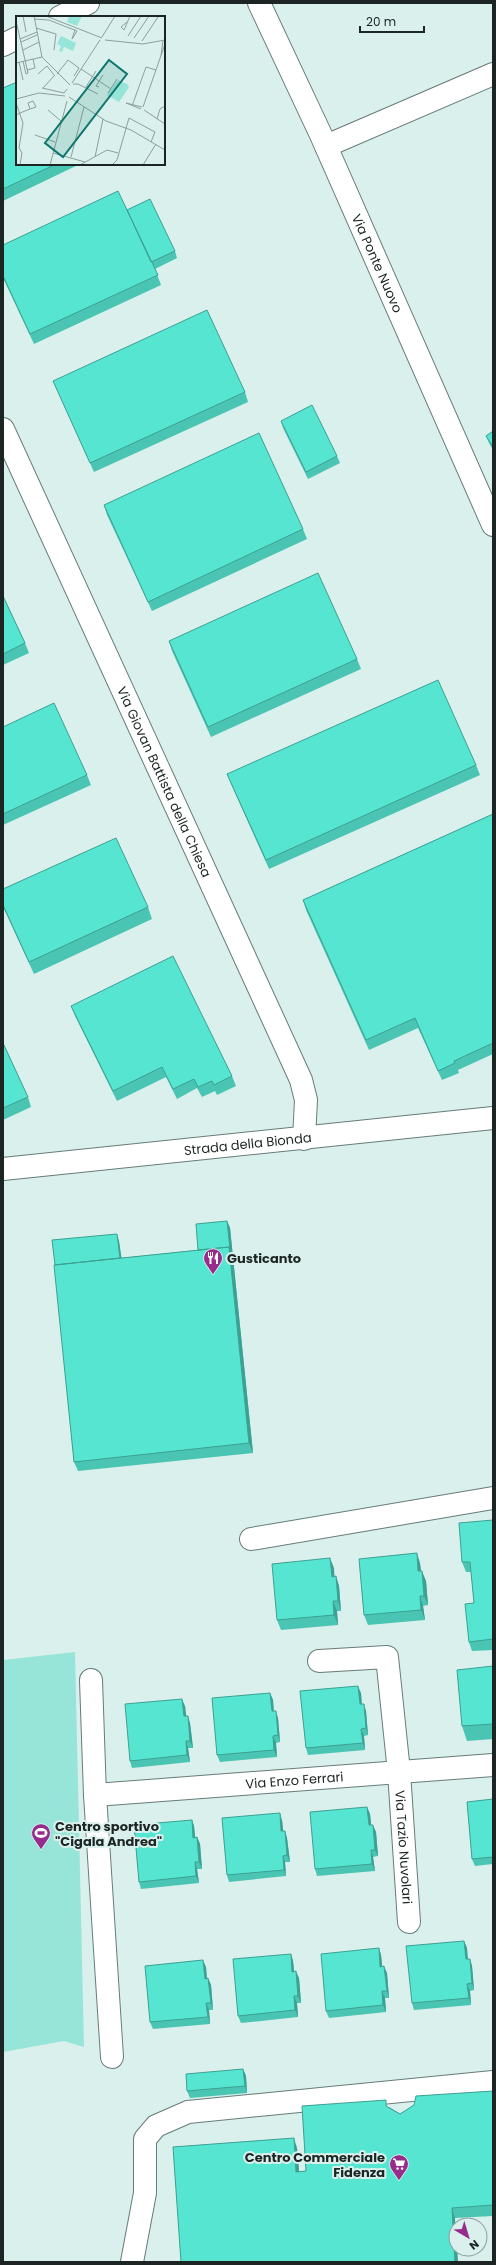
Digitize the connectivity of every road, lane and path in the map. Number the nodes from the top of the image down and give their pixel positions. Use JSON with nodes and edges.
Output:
{"nodes":[{"id":1,"x":88,"y":3,"type":"edge"},
{"id":2,"x":259,"y":3,"type":"edge"},
{"id":3,"x":62,"y":16,"type":"edge"},
{"id":4,"x":16,"y":38,"type":"edge"},
{"id":5,"x":3,"y":45,"type":"edge"},
{"id":6,"x":493,"y":74,"type":"edge"},
{"id":7,"x":326,"y":146,"type":"junction"},
{"id":8,"x":3,"y":429,"type":"edge"},
{"id":9,"x":493,"y":525,"type":"edge"},
{"id":10,"x":493,"y":1118,"type":"edge"},
{"id":11,"x":304,"y":1139,"type":"junction"},
{"id":12,"x":3,"y":1169,"type":"edge"},
{"id":13,"x":493,"y":1498,"type":"edge"},
{"id":14,"x":251,"y":1539,"type":"dead end"},
{"id":15,"x":318,"y":1661,"type":"dead end"},
{"id":16,"x":91,"y":1680,"type":"dead end"},
{"id":17,"x":493,"y":1765,"type":"edge"},
{"id":18,"x":399,"y":1772,"type":"junction"},
{"id":19,"x":95,"y":1796,"type":"junction"},
{"id":20,"x":409,"y":1922,"type":"dead end"},
{"id":21,"x":112,"y":2057,"type":"dead end"},
{"id":22,"x":493,"y":2082,"type":"edge"},
{"id":23,"x":132,"y":2262,"type":"edge"}],
"edges":[{"from":1,"to":3,"type":"street"},
{"from":2,"to":7,"type":"street","name":"Via Ponte Nuovo"},
{"from":4,"to":5,"type":"street"},
{"from":6,"to":7,"type":"street"},
{"from":7,"to":9,"type":"street","name":"Via Ponte Nuovo"},
{"from":8,"to":11,"type":"street","name":"Via Giovan Battista della Chiesa"},
{"from":10,"to":11,"type":"street","name":"Strada della Bionda"},
{"from":11,"to":12,"type":"street","name":"Strada della Bionda"},
{"from":13,"to":14,"type":"street"},
{"from":15,"to":18,"type":"street","name":"Via Tazio Nuvolari"},
{"from":16,"to":19,"type":"street"},
{"from":17,"to":18,"type":"street","name":"Via Enzo Ferrari"},
{"from":18,"to":19,"type":"street","name":"Via Enzo Ferrari"},
{"from":18,"to":20,"type":"street","name":"Via Tazio Nuvolari"},
{"from":19,"to":21,"type":"street"},
{"from":22,"to":23,"type":"street"}]}
